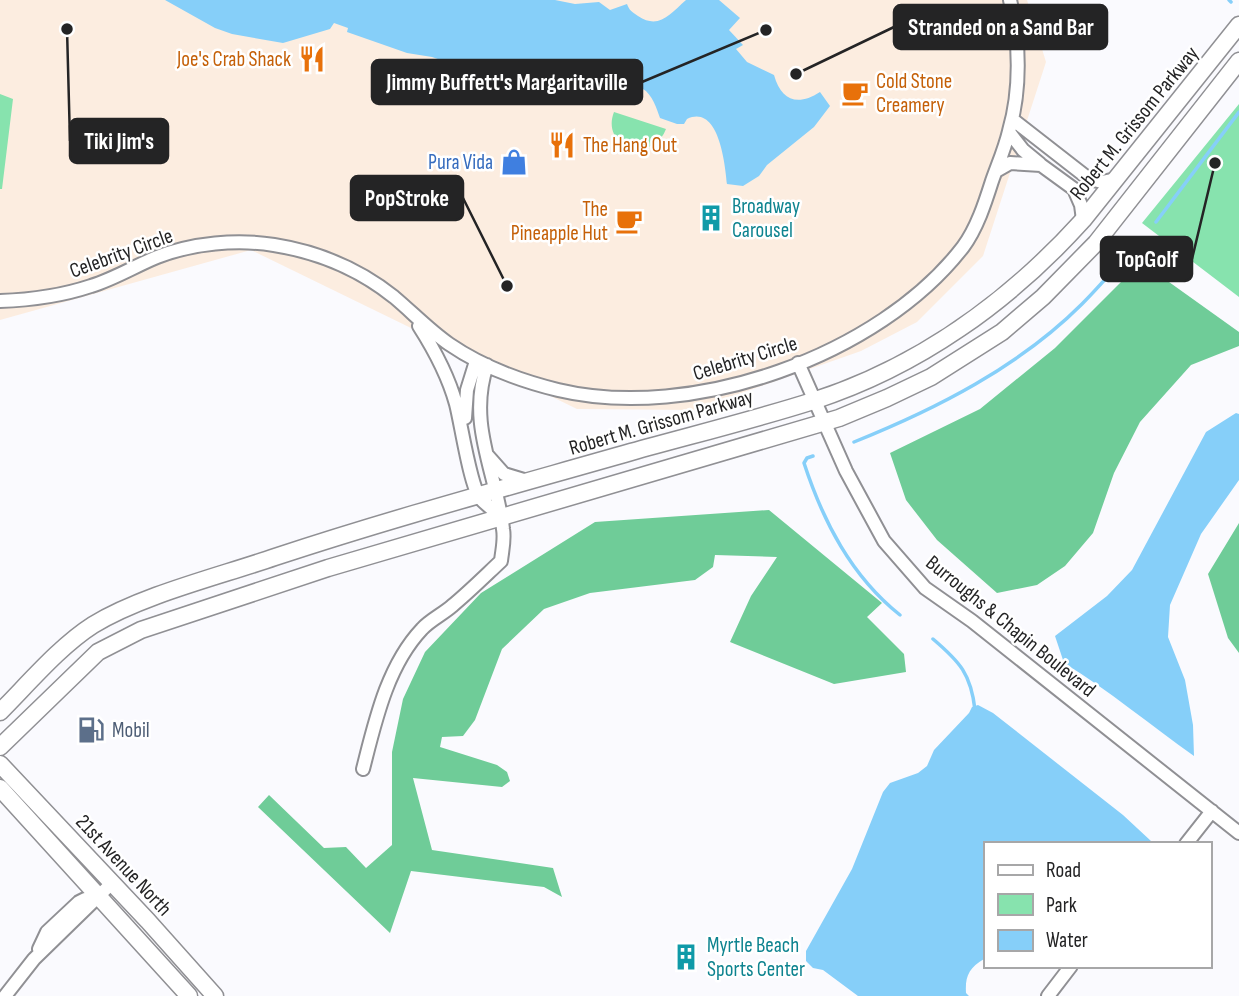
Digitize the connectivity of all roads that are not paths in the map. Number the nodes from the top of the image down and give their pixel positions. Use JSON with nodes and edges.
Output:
{"nodes":[{"id":1,"x":1010,"y":0,"type":"edge"},
{"id":2,"x":1239,"y":25,"type":"edge"},
{"id":3,"x":1239,"y":61,"type":"edge"},
{"id":4,"x":1011,"y":125,"type":"junction"},
{"id":5,"x":1041,"y":165,"type":"junction"},
{"id":6,"x":996,"y":171,"type":"junction"},
{"id":7,"x":1116,"y":178,"type":"junction"},
{"id":8,"x":1083,"y":220,"type":"junction"},
{"id":9,"x":0,"y":301,"type":"edge"},
{"id":10,"x":411,"y":314,"type":"junction"},
{"id":11,"x":482,"y":363,"type":"junction"},
{"id":12,"x":798,"y":363,"type":"junction"},
{"id":13,"x":814,"y":401,"type":"junction"},
{"id":14,"x":824,"y":422,"type":"junction"},
{"id":15,"x":464,"y":447,"type":"junction"},
{"id":16,"x":488,"y":456,"type":"junction"},
{"id":17,"x":529,"y":481,"type":"junction"},
{"id":18,"x":495,"y":492,"type":"junction"},
{"id":19,"x":478,"y":496,"type":"junction"},
{"id":20,"x":500,"y":516,"type":"junction"},
{"id":21,"x":0,"y":712,"type":"edge"},
{"id":22,"x":0,"y":747,"type":"edge"},
{"id":23,"x":0,"y":764,"type":"edge"},
{"id":24,"x":363,"y":769,"type":"dead end"},
{"id":25,"x":0,"y":788,"type":"edge"},
{"id":26,"x":1212,"y":811,"type":"junction"},
{"id":27,"x":1239,"y":833,"type":"edge"},
{"id":28,"x":1188,"y":842,"type":"edge"},
{"id":29,"x":112,"y":883,"type":"junction"},
{"id":30,"x":97,"y":895,"type":"junction"},
{"id":31,"x":1069,"y":968,"type":"edge"},
{"id":32,"x":5,"y":996,"type":"edge"},
{"id":33,"x":189,"y":996,"type":"edge"},
{"id":34,"x":215,"y":996,"type":"edge"},
{"id":35,"x":1048,"y":996,"type":"edge"}],
"edges":[{"from":1,"to":4,"type":"street","name":"Celebrity Circle"},
{"from":2,"to":7,"type":"main road","name":"Robert M. Grissom Parkway"},
{"from":3,"to":14,"type":"main road","name":"Robert M. Grissom Parkway"},
{"from":4,"to":5,"type":"street"},
{"from":4,"to":6,"type":"street","name":"Celebrity Circle"},
{"from":4,"to":7,"type":"street"},
{"from":5,"to":6,"type":"street"},
{"from":5,"to":8,"type":"street"},
{"from":6,"to":12,"type":"street","name":"Celebrity Circle"},
{"from":7,"to":8,"type":"main road","name":"Robert M. Grissom Parkway"},
{"from":8,"to":13,"type":"main road","name":"Robert M. Grissom Parkway"},
{"from":9,"to":10,"type":"street","name":"Celebrity Circle"},
{"from":10,"to":11,"type":"street","name":"Celebrity Circle"},
{"from":10,"to":15,"type":"street"},
{"from":11,"to":12,"type":"street","name":"Celebrity Circle"},
{"from":11,"to":15,"type":"street"},
{"from":11,"to":16,"type":"street"},
{"from":12,"to":13,"type":"street","name":"Burroughs & Chapin Boulevard"},
{"from":13,"to":14,"type":"street","name":"Burroughs & Chapin Boulevard"},
{"from":13,"to":17,"type":"main road","name":"Robert M. Grissom Parkway"},
{"from":14,"to":20,"type":"main road","name":"Robert M. Grissom Parkway"},
{"from":14,"to":26,"type":"street","name":"Burroughs & Chapin Boulevard"},
{"from":15,"to":19,"type":"street"},
{"from":16,"to":17,"type":"street"},
{"from":16,"to":18,"type":"street"},
{"from":17,"to":18,"type":"main road","name":"Robert M. Grissom Parkway"},
{"from":18,"to":19,"type":"main road","name":"Robert M. Grissom Parkway"},
{"from":18,"to":20,"type":"street"},
{"from":19,"to":20,"type":"street"},
{"from":19,"to":21,"type":"main road","name":"Robert M. Grissom Parkway"},
{"from":20,"to":22,"type":"main road","name":"Robert M. Grissom Parkway"},
{"from":20,"to":24,"type":"street"},
{"from":23,"to":29,"type":"main road","name":"21st Avenue North"},
{"from":25,"to":30,"type":"main road","name":"21st Avenue North"},
{"from":26,"to":27,"type":"street","name":"Burroughs & Chapin Boulevard"},
{"from":26,"to":28,"type":"street"},
{"from":29,"to":30,"type":"street"},
{"from":29,"to":34,"type":"main road","name":"21st Avenue North"},
{"from":30,"to":32,"type":"street"},
{"from":30,"to":33,"type":"main road","name":"21st Avenue North"},
{"from":31,"to":35,"type":"street"}]}
